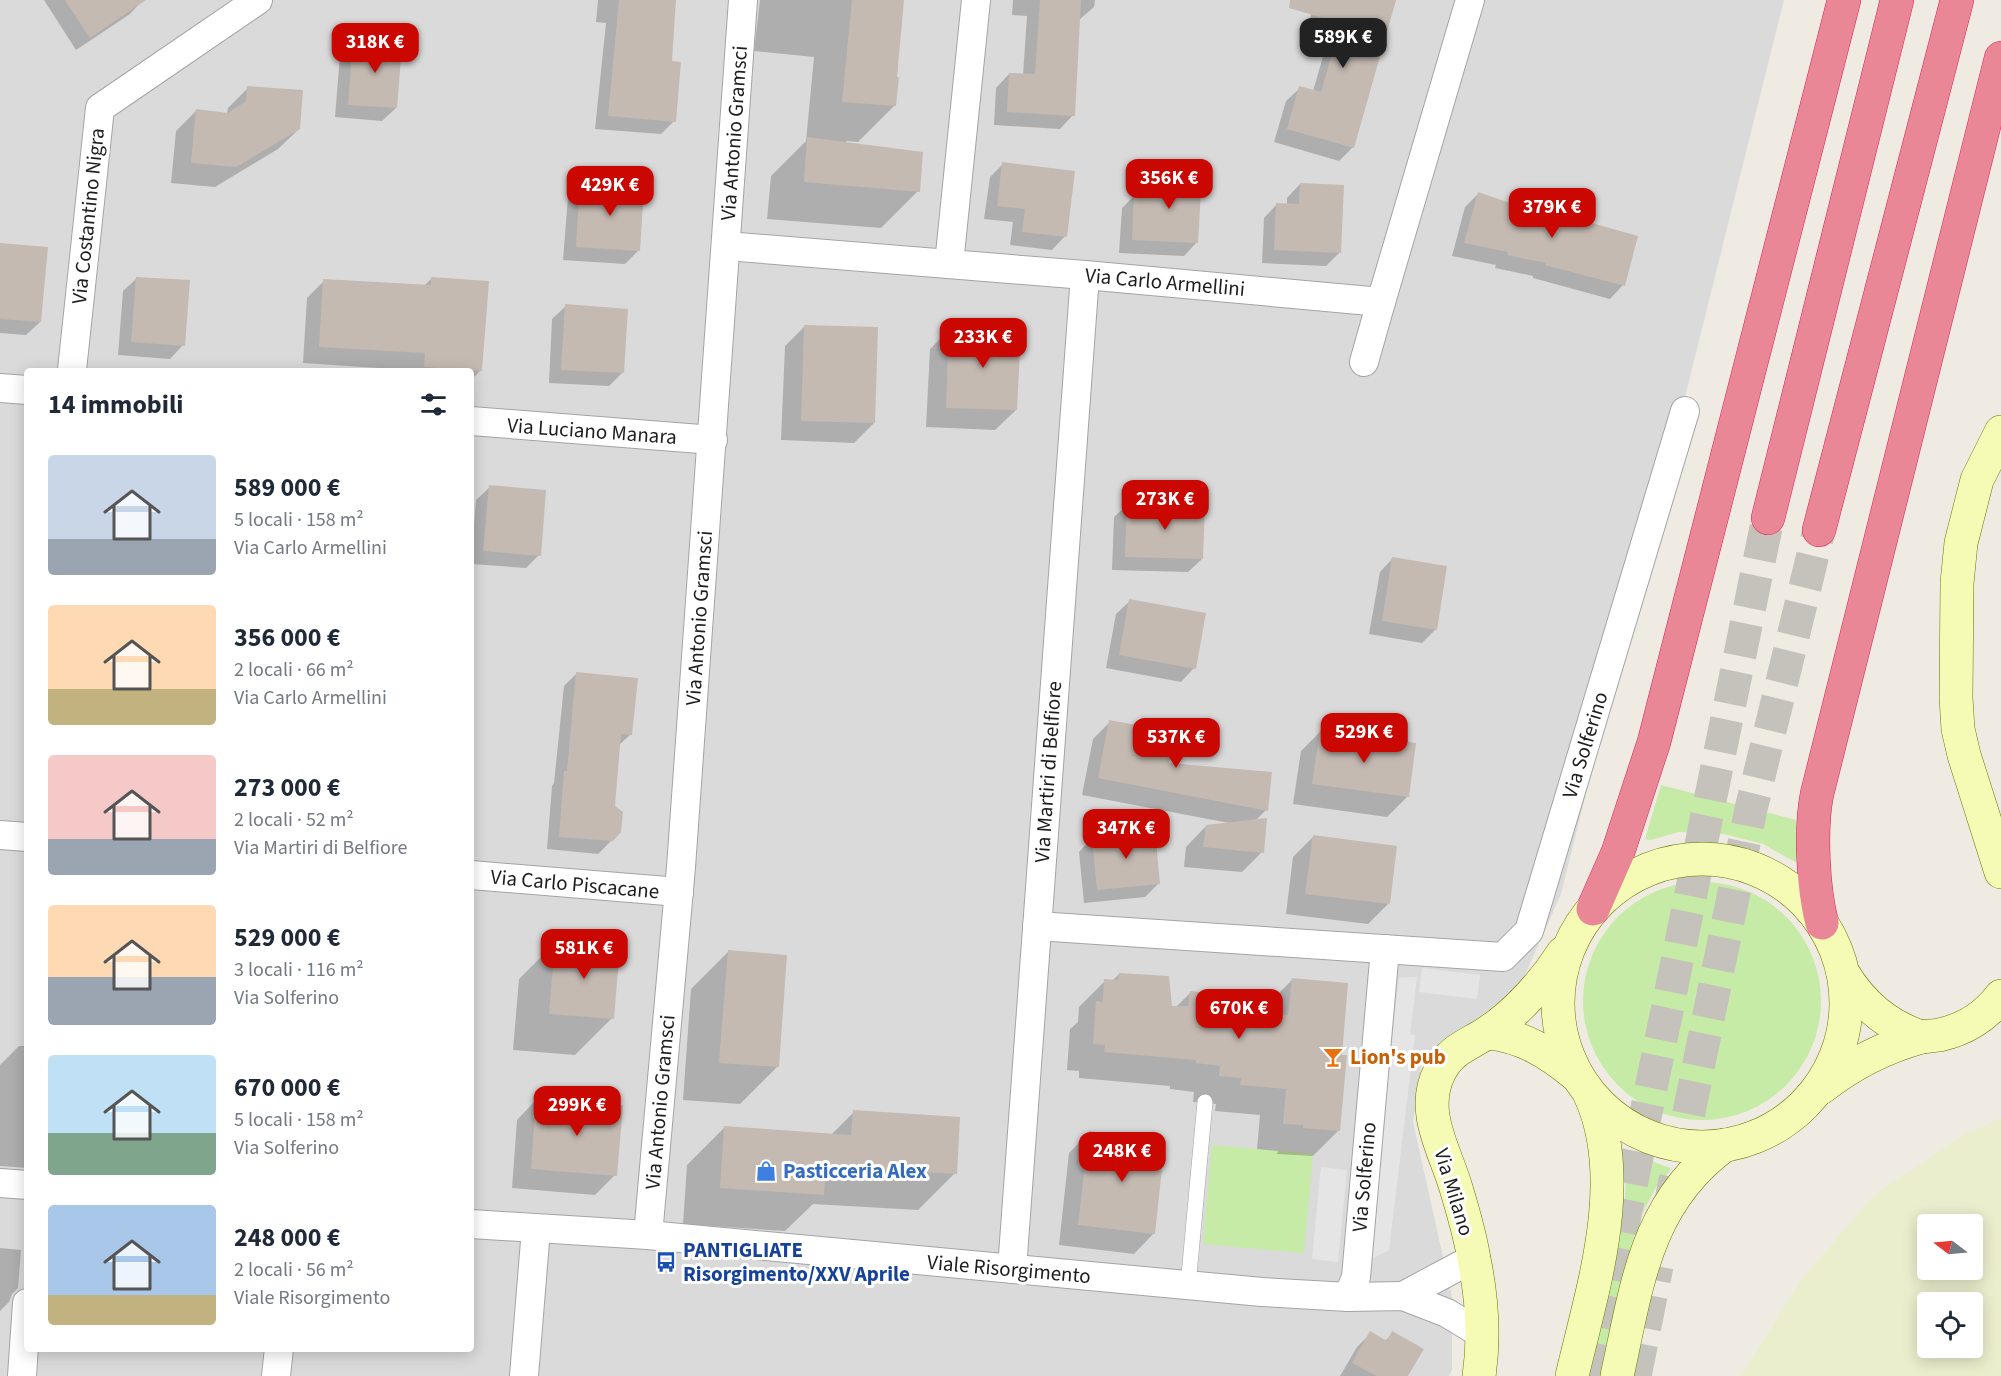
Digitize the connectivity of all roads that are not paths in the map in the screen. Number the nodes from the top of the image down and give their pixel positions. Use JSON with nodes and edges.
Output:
{"nodes":[{"id":1,"x":258,"y":0,"type":"edge"},
{"id":2,"x":743,"y":0,"type":"edge"},
{"id":3,"x":976,"y":0,"type":"edge"},
{"id":4,"x":1470,"y":0,"type":"edge"},
{"id":5,"x":1844,"y":0,"type":"edge"},
{"id":6,"x":1897,"y":0,"type":"edge"},
{"id":7,"x":1957,"y":0,"type":"edge"},
{"id":8,"x":2001,"y":58,"type":"edge"},
{"id":9,"x":726,"y":246,"type":"junction"},
{"id":10,"x":949,"y":264,"type":"junction"},
{"id":11,"x":1085,"y":275,"type":"junction"},
{"id":12,"x":1381,"y":302,"type":"junction"},
{"id":13,"x":1364,"y":362,"type":"dead end"},
{"id":14,"x":72,"y":368,"type":"edge"},
{"id":15,"x":0,"y":388,"type":"edge"},
{"id":16,"x":24,"y":390,"type":"edge"},
{"id":17,"x":1685,"y":411,"type":"dead end"},
{"id":18,"x":474,"y":421,"type":"edge"},
{"id":19,"x":2001,"y":432,"type":"edge"},
{"id":20,"x":713,"y":440,"type":"junction"},
{"id":21,"x":1768,"y":518,"type":"tunnel mouth"},
{"id":22,"x":1819,"y":530,"type":"tunnel mouth"},
{"id":23,"x":0,"y":835,"type":"edge"},
{"id":24,"x":24,"y":837,"type":"edge"},
{"id":25,"x":2001,"y":872,"type":"edge"},
{"id":26,"x":474,"y":875,"type":"edge"},
{"id":27,"x":679,"y":892,"type":"junction"},
{"id":28,"x":1593,"y":909,"type":"junction"},
{"id":29,"x":1822,"y":923,"type":"junction"},
{"id":30,"x":1037,"y":926,"type":"junction"},
{"id":31,"x":1571,"y":942,"type":"junction"},
{"id":32,"x":1384,"y":949,"type":"junction"},
{"id":33,"x":1843,"y":973,"type":"junction"},
{"id":34,"x":2001,"y":996,"type":"edge"},
{"id":35,"x":1488,"y":1033,"type":"junction"},
{"id":36,"x":1921,"y":1037,"type":"junction"},
{"id":37,"x":1583,"y":1085,"type":"junction"},
{"id":38,"x":1810,"y":1097,"type":"junction"},
{"id":39,"x":1206,"y":1102,"type":"dead end"},
{"id":40,"x":1725,"y":1145,"type":"junction"},
{"id":41,"x":0,"y":1183,"type":"edge"},
{"id":42,"x":24,"y":1185,"type":"edge"},
{"id":43,"x":474,"y":1224,"type":"edge"},
{"id":44,"x":536,"y":1228,"type":"junction"},
{"id":45,"x":648,"y":1236,"type":"junction"},
{"id":46,"x":1474,"y":1258,"type":"junction"},
{"id":47,"x":1011,"y":1269,"type":"junction"},
{"id":48,"x":1188,"y":1286,"type":"junction"},
{"id":49,"x":1403,"y":1296,"type":"junction"},
{"id":50,"x":1348,"y":1297,"type":"junction"},
{"id":51,"x":1483,"y":1335,"type":"junction"},
{"id":52,"x":24,"y":1347,"type":"edge"},
{"id":53,"x":279,"y":1352,"type":"edge"},
{"id":54,"x":22,"y":1376,"type":"edge"},
{"id":55,"x":276,"y":1376,"type":"edge"},
{"id":56,"x":524,"y":1376,"type":"edge"},
{"id":57,"x":1479,"y":1376,"type":"edge"},
{"id":58,"x":1572,"y":1376,"type":"edge"},
{"id":59,"x":1617,"y":1376,"type":"edge"}],
"edges":[{"from":1,"to":14,"type":"street","name":"Via Costantino Nigra"},
{"from":2,"to":9,"type":"street","name":"Via Antonio Gramsci"},
{"from":3,"to":10,"type":"street"},
{"from":4,"to":12,"type":"street"},
{"from":5,"to":28,"type":"highway"},
{"from":6,"to":21,"type":"highway"},
{"from":7,"to":22,"type":"highway"},
{"from":8,"to":29,"type":"highway"},
{"from":9,"to":10,"type":"street","name":"Via Carlo Armellini"},
{"from":9,"to":20,"type":"street","name":"Via Antonio Gramsci"},
{"from":10,"to":11,"type":"street","name":"Via Carlo Armellini"},
{"from":11,"to":12,"type":"street","name":"Via Carlo Armellini"},
{"from":11,"to":30,"type":"street","name":"Via Martiri di Belfiore"},
{"from":12,"to":13,"type":"street"},
{"from":15,"to":16,"type":"street"},
{"from":17,"to":32,"type":"street","name":"Via Solferino"},
{"from":18,"to":20,"type":"street","name":"Via Luciano Manara"},
{"from":19,"to":25,"type":"main road"},
{"from":20,"to":27,"type":"street","name":"Via Antonio Gramsci"},
{"from":23,"to":24,"type":"street"},
{"from":26,"to":27,"type":"street","name":"Via Carlo Piscacane"},
{"from":27,"to":45,"type":"street","name":"Via Antonio Gramsci"},
{"from":28,"to":29,"type":"main road"},
{"from":28,"to":31,"type":"main road"},
{"from":29,"to":33,"type":"main road"},
{"from":30,"to":32,"type":"street","name":"Via Solferino"},
{"from":30,"to":47,"type":"street","name":"Via Martiri di Belfiore"},
{"from":31,"to":35,"type":"main road","name":"Via Milano"},
{"from":31,"to":37,"type":"main road"},
{"from":32,"to":50,"type":"street","name":"Via Solferino"},
{"from":33,"to":36,"type":"main road"},
{"from":33,"to":38,"type":"main road"},
{"from":34,"to":36,"type":"main road"},
{"from":35,"to":37,"type":"main road"},
{"from":35,"to":46,"type":"main road","name":"Via Milano"},
{"from":36,"to":38,"type":"main road"},
{"from":37,"to":40,"type":"main road"},
{"from":37,"to":58,"type":"main road"},
{"from":38,"to":40,"type":"main road"},
{"from":39,"to":48,"type":"lane"},
{"from":40,"to":59,"type":"main road"},
{"from":41,"to":42,"type":"street"},
{"from":43,"to":44,"type":"street","name":"Viale Risorgimento"},
{"from":44,"to":45,"type":"street","name":"Viale Risorgimento"},
{"from":44,"to":56,"type":"street"},
{"from":45,"to":47,"type":"street","name":"Viale Risorgimento"},
{"from":46,"to":49,"type":"street","name":"Viale Risorgimento"},
{"from":46,"to":51,"type":"main road","name":"Via Milano"},
{"from":47,"to":48,"type":"street","name":"Viale Risorgimento"},
{"from":48,"to":50,"type":"street","name":"Viale Risorgimento"},
{"from":49,"to":50,"type":"street","name":"Viale Risorgimento"},
{"from":49,"to":51,"type":"street","name":"Viale Risorgimento"},
{"from":51,"to":57,"type":"main road","name":"Via Milano"},
{"from":52,"to":54,"type":"street"},
{"from":53,"to":55,"type":"street"}]}
